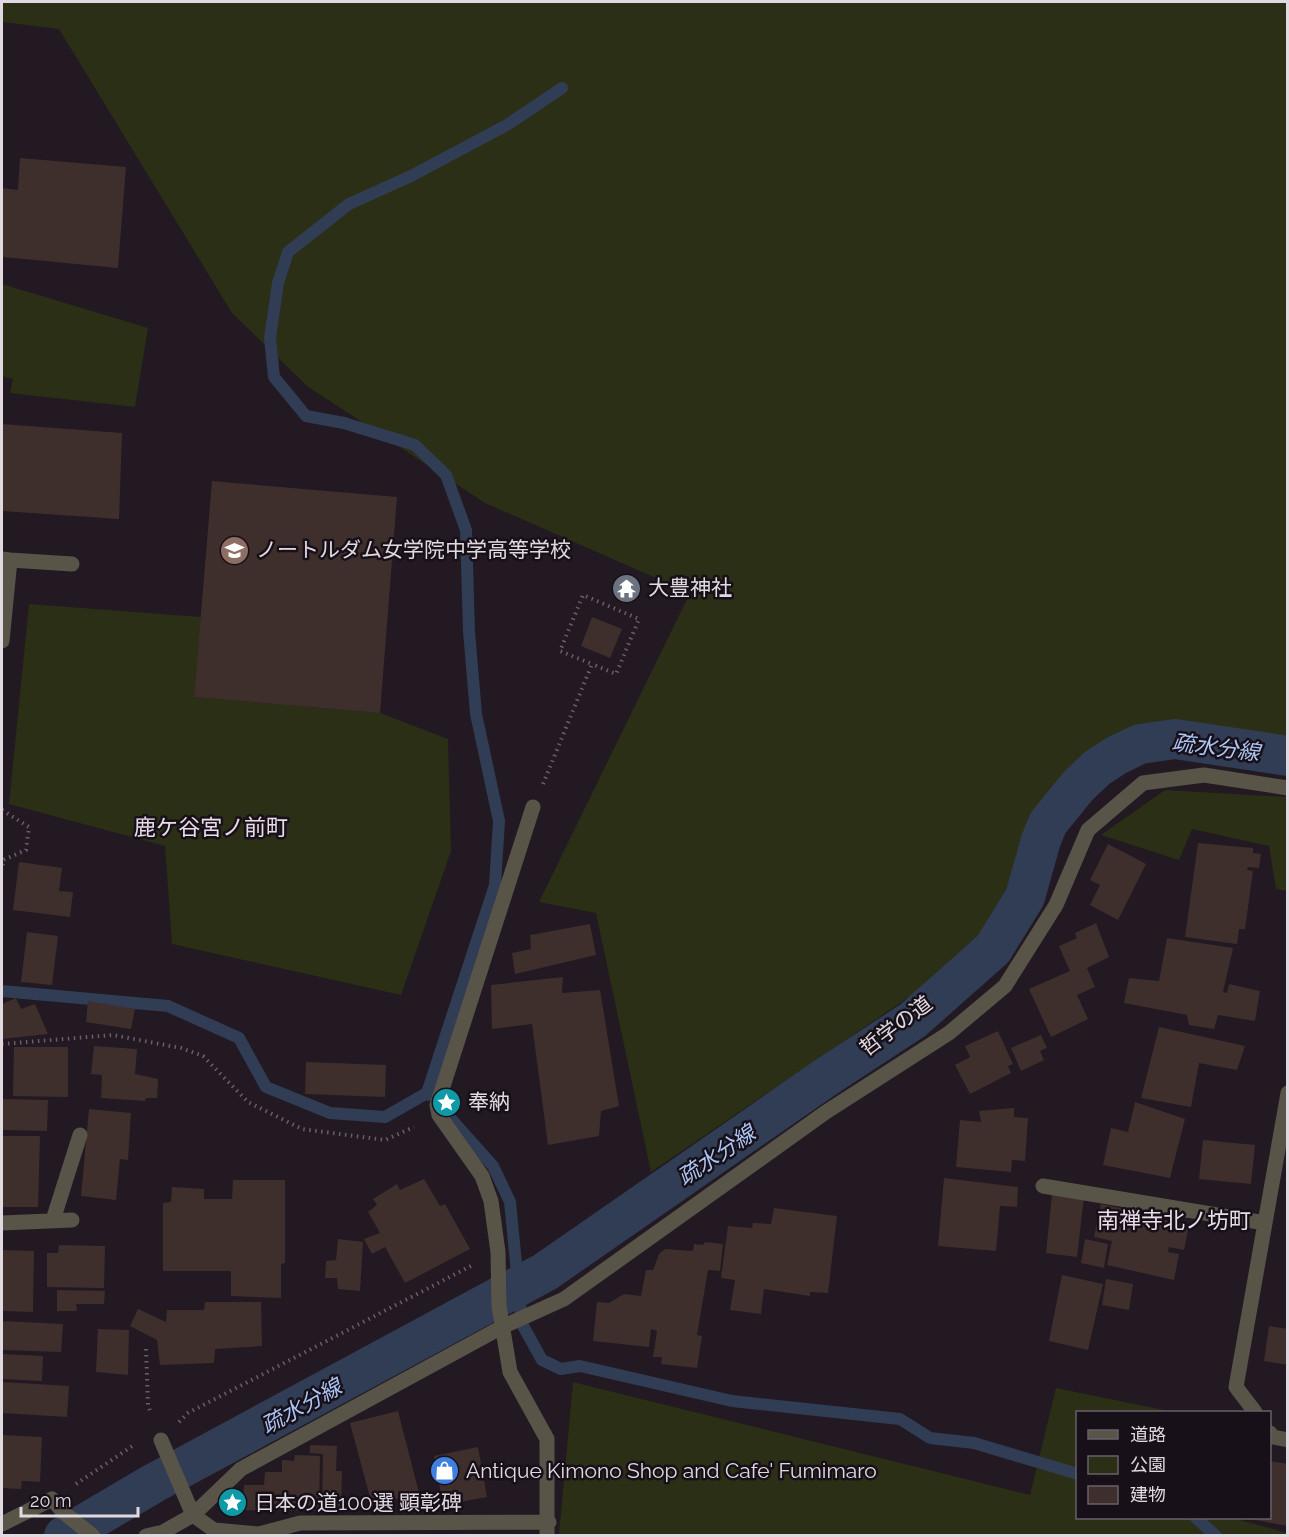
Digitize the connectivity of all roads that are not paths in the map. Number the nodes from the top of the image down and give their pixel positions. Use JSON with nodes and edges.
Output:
{"nodes":[{"id":1,"x":6,"y":559,"type":"edge"},
{"id":2,"x":72,"y":564,"type":"dead end"},
{"id":3,"x":2,"y":641,"type":"edge"},
{"id":4,"x":1287,"y":788,"type":"edge"},
{"id":5,"x":533,"y":807,"type":"road end"},
{"id":6,"x":1287,"y":1093,"type":"edge"},
{"id":7,"x":80,"y":1135,"type":"dead end"},
{"id":8,"x":1043,"y":1186,"type":"dead end"},
{"id":9,"x":53,"y":1220,"type":"junction"},
{"id":10,"x":72,"y":1220,"type":"dead end"},
{"id":11,"x":2,"y":1223,"type":"edge"},
{"id":12,"x":1265,"y":1223,"type":"junction"},
{"id":13,"x":502,"y":1327,"type":"junction"},
{"id":14,"x":1254,"y":1411,"type":"edge"},
{"id":15,"x":1271,"y":1435,"type":"edge"},
{"id":16,"x":161,"y":1440,"type":"road end"},
{"id":17,"x":1287,"y":1440,"type":"edge"},
{"id":18,"x":193,"y":1515,"type":"junction"},
{"id":19,"x":2,"y":1524,"type":"edge"},
{"id":20,"x":548,"y":1529,"type":"edge"},
{"id":21,"x":92,"y":1535,"type":"edge"},
{"id":22,"x":259,"y":1535,"type":"edge"},
{"id":23,"x":146,"y":1536,"type":"edge"}],
"edges":[{"from":1,"to":2,"type":"street"},
{"from":1,"to":3,"type":"street"},
{"from":4,"to":13,"type":"street"},
{"from":5,"to":13,"type":"street"},
{"from":6,"to":12,"type":"street"},
{"from":7,"to":9,"type":"street"},
{"from":8,"to":12,"type":"street"},
{"from":9,"to":10,"type":"street"},
{"from":9,"to":11,"type":"street"},
{"from":12,"to":14,"type":"street"},
{"from":13,"to":18,"type":"street"},
{"from":13,"to":20,"type":"street"},
{"from":15,"to":17,"type":"street"},
{"from":16,"to":18,"type":"street"},
{"from":18,"to":22,"type":"street"},
{"from":18,"to":23,"type":"street"},
{"from":19,"to":21,"type":"street"},
{"from":20,"to":22,"type":"street"}]}
